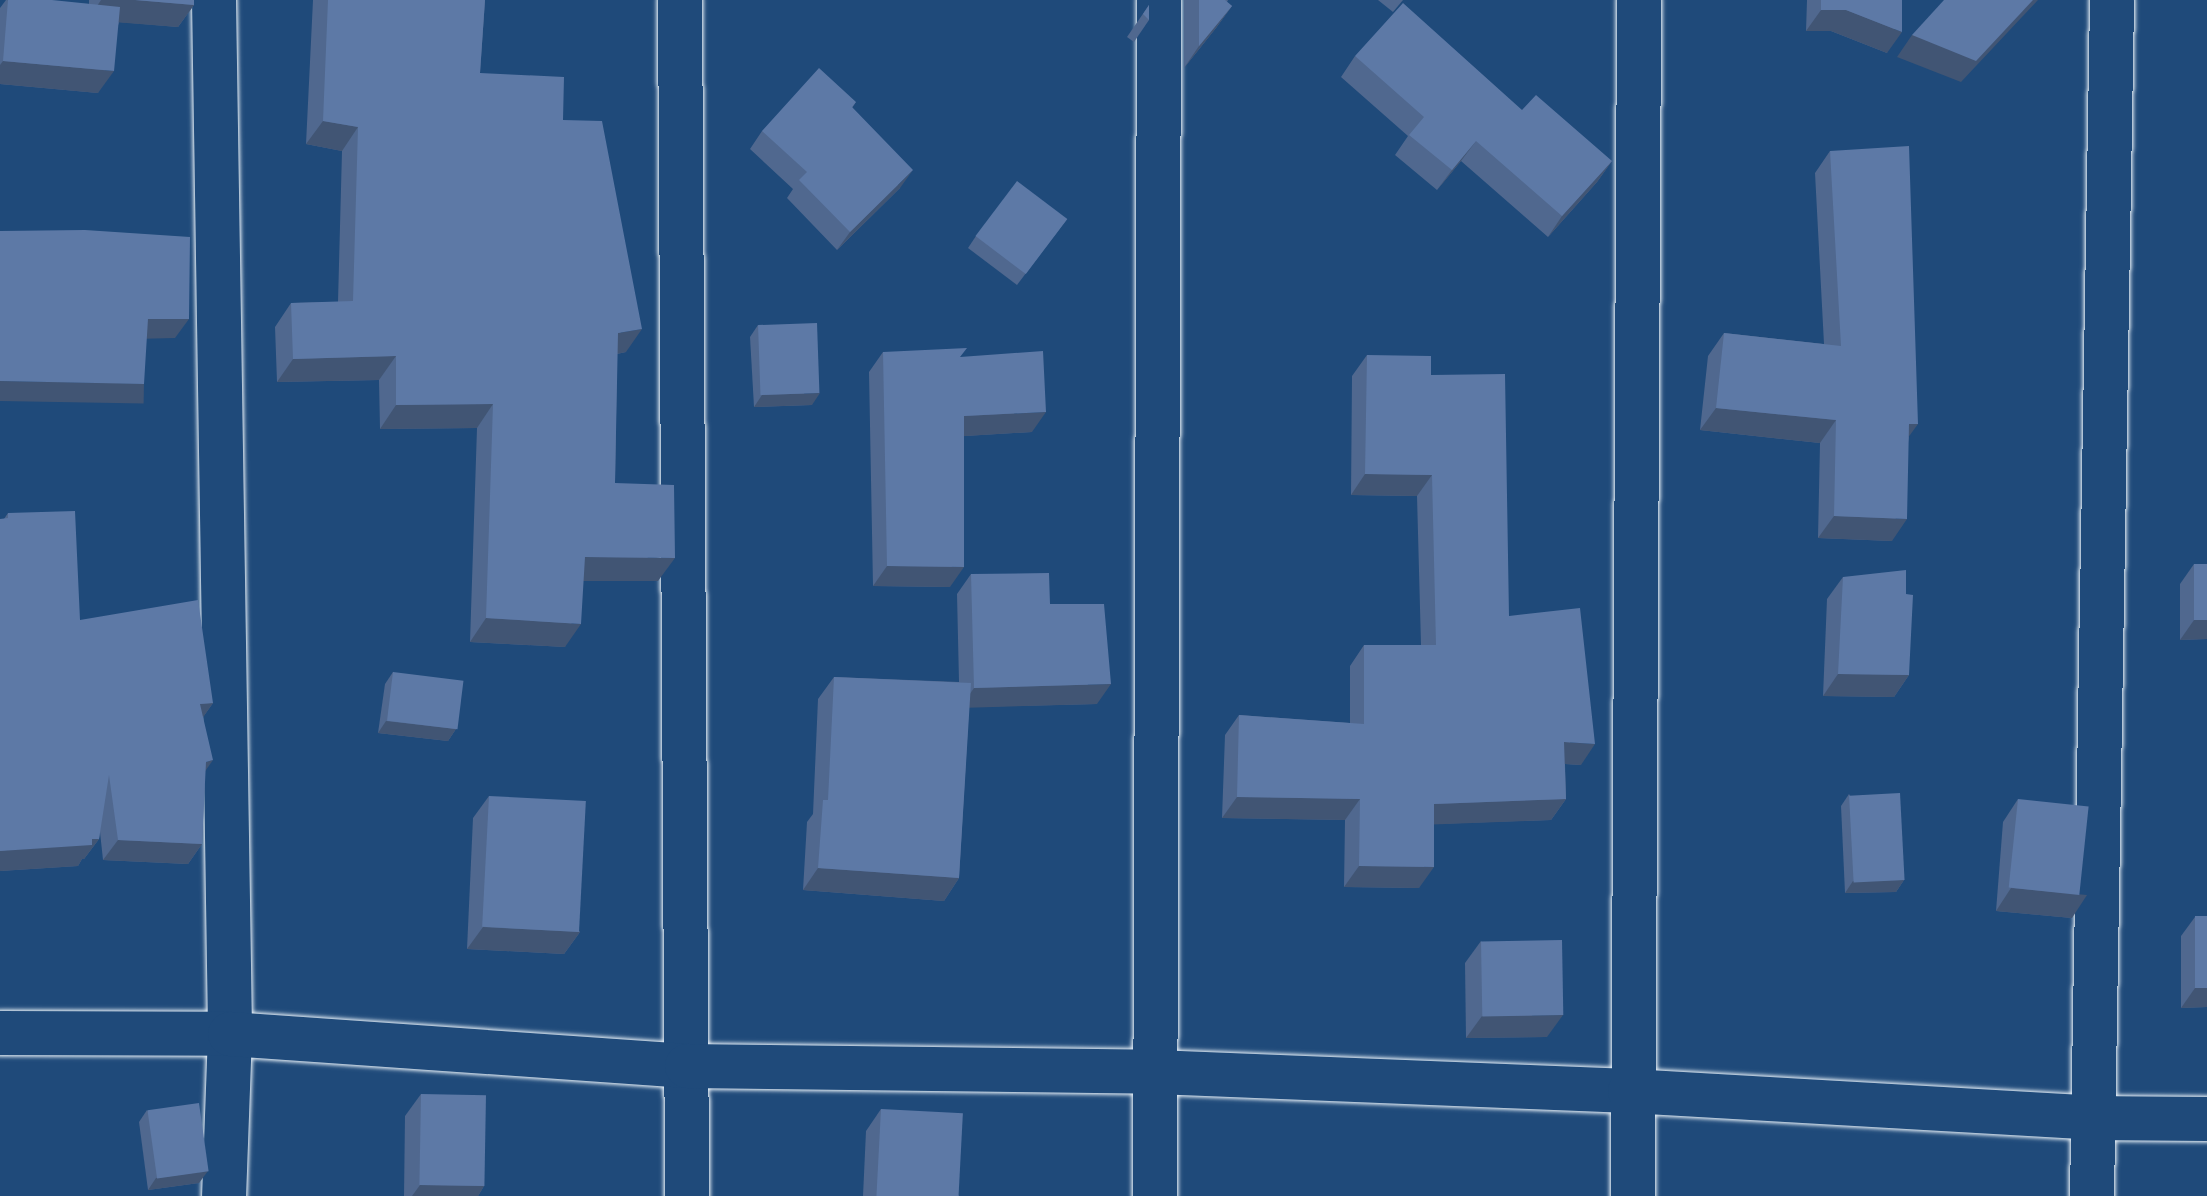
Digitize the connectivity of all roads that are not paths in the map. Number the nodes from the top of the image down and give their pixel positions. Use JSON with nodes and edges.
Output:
{"nodes":[{"id":1,"x":214,"y":0,"type":"edge"},
{"id":2,"x":680,"y":0,"type":"edge"},
{"id":3,"x":1159,"y":0,"type":"edge"},
{"id":4,"x":1639,"y":0,"type":"edge"},
{"id":5,"x":2112,"y":0,"type":"edge"},
{"id":6,"x":0,"y":1033,"type":"edge"},
{"id":7,"x":230,"y":1034,"type":"junction"},
{"id":8,"x":687,"y":1066,"type":"junction"},
{"id":9,"x":1157,"y":1072,"type":"junction"},
{"id":10,"x":1630,"y":1091,"type":"junction"},
{"id":11,"x":2094,"y":1118,"type":"junction"},
{"id":12,"x":2207,"y":1119,"type":"edge"},
{"id":13,"x":224,"y":1196,"type":"edge"},
{"id":14,"x":687,"y":1196,"type":"edge"},
{"id":15,"x":1155,"y":1196,"type":"edge"},
{"id":16,"x":1633,"y":1196,"type":"edge"},
{"id":17,"x":2092,"y":1196,"type":"edge"}],
"edges":[{"from":1,"to":7,"type":"street"},
{"from":2,"to":8,"type":"street"},
{"from":3,"to":9,"type":"street"},
{"from":4,"to":10,"type":"street"},
{"from":5,"to":11,"type":"street"},
{"from":6,"to":7,"type":"street"},
{"from":7,"to":8,"type":"street"},
{"from":7,"to":13,"type":"street"},
{"from":8,"to":9,"type":"street"},
{"from":8,"to":14,"type":"street"},
{"from":9,"to":10,"type":"street"},
{"from":9,"to":15,"type":"street"},
{"from":10,"to":11,"type":"street"},
{"from":10,"to":16,"type":"street"},
{"from":11,"to":12,"type":"street"},
{"from":11,"to":17,"type":"street"}]}
